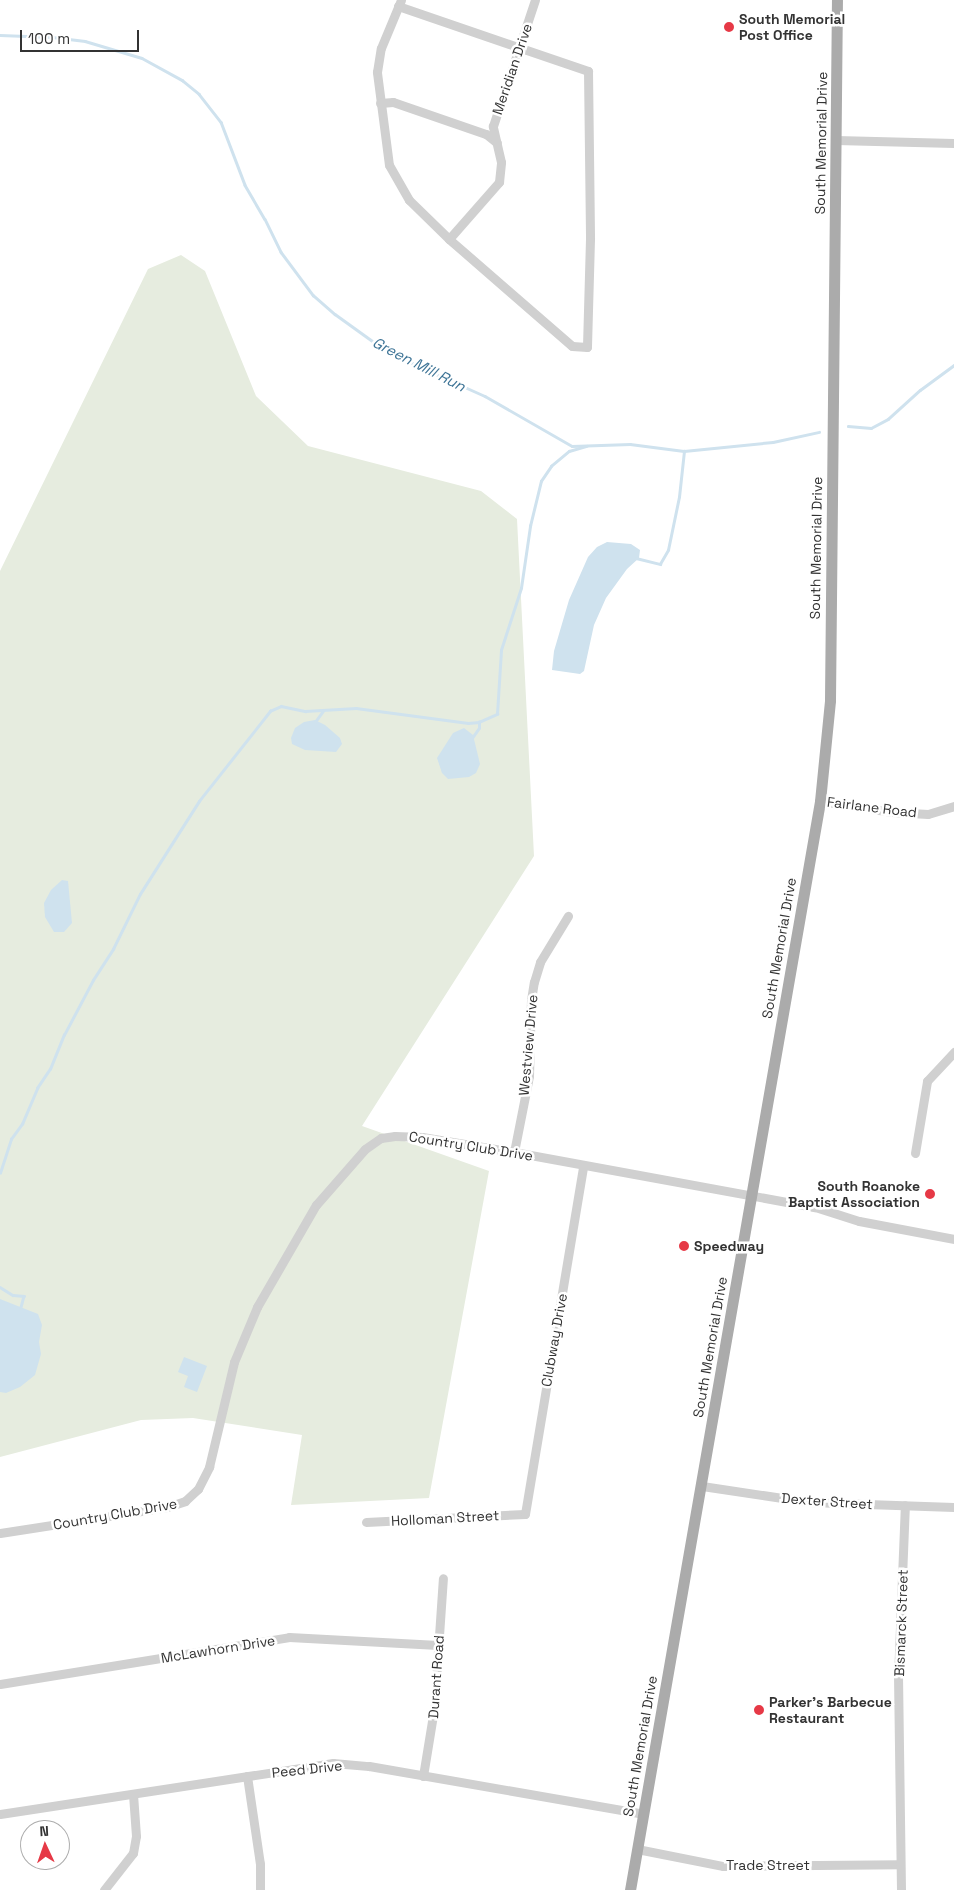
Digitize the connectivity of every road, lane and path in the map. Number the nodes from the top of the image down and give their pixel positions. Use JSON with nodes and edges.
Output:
{"nodes":[{"id":1,"x":535,"y":0,"type":"edge"},
{"id":2,"x":838,"y":0,"type":"edge"},
{"id":3,"x":400,"y":3,"type":"edge"},
{"id":4,"x":519,"y":48,"type":"junction"},
{"id":5,"x":380,"y":103,"type":"junction"},
{"id":6,"x":836,"y":140,"type":"junction"},
{"id":7,"x":497,"y":143,"type":"junction"},
{"id":8,"x":954,"y":143,"type":"edge"},
{"id":9,"x":449,"y":239,"type":"junction"},
{"id":10,"x":820,"y":801,"type":"junction"},
{"id":11,"x":954,"y":806,"type":"edge"},
{"id":12,"x":568,"y":916,"type":"dead end"},
{"id":13,"x":954,"y":1052,"type":"edge"},
{"id":14,"x":514,"y":1152,"type":"junction"},
{"id":15,"x":915,"y":1153,"type":"dead end"},
{"id":16,"x":583,"y":1166,"type":"junction"},
{"id":17,"x":751,"y":1196,"type":"junction"},
{"id":18,"x":954,"y":1238,"type":"edge"},
{"id":19,"x":702,"y":1486,"type":"junction"},
{"id":20,"x":905,"y":1505,"type":"junction"},
{"id":21,"x":954,"y":1506,"type":"edge"},
{"id":22,"x":525,"y":1514,"type":"joint"},
{"id":23,"x":366,"y":1522,"type":"dead end"},
{"id":24,"x":0,"y":1533,"type":"edge"},
{"id":25,"x":443,"y":1578,"type":"dead end"},
{"id":26,"x":438,"y":1645,"type":"junction"},
{"id":27,"x":0,"y":1684,"type":"edge"},
{"id":28,"x":247,"y":1776,"type":"junction"},
{"id":29,"x":423,"y":1776,"type":"junction"},
{"id":30,"x":133,"y":1794,"type":"junction"},
{"id":31,"x":0,"y":1814,"type":"edge"},
{"id":32,"x":643,"y":1814,"type":"junction"},
{"id":33,"x":637,"y":1849,"type":"junction"},
{"id":34,"x":900,"y":1864,"type":"junction"},
{"id":35,"x":104,"y":1890,"type":"edge"},
{"id":36,"x":260,"y":1890,"type":"edge"},
{"id":37,"x":630,"y":1890,"type":"edge"},
{"id":38,"x":901,"y":1890,"type":"edge"}],
"edges":[{"from":1,"to":4,"type":"street","name":"Meridian Drive"},
{"from":2,"to":6,"type":"main road","name":"South Memorial Drive"},
{"from":3,"to":4,"type":"street"},
{"from":3,"to":5,"type":"street"},
{"from":4,"to":7,"type":"street","name":"Meridian Drive"},
{"from":4,"to":9,"type":"street"},
{"from":5,"to":7,"type":"street"},
{"from":5,"to":9,"type":"street"},
{"from":6,"to":8,"type":"street"},
{"from":6,"to":10,"type":"main road","name":"South Memorial Drive"},
{"from":7,"to":9,"type":"street","name":"Meridian Drive"},
{"from":10,"to":11,"type":"street","name":"Fairlane Road"},
{"from":10,"to":17,"type":"main road","name":"South Memorial Drive"},
{"from":12,"to":14,"type":"street","name":"Westview Drive"},
{"from":13,"to":15,"type":"street"},
{"from":14,"to":16,"type":"street","name":"Country Club Drive"},
{"from":14,"to":24,"type":"street","name":"Country Club Drive"},
{"from":16,"to":17,"type":"street","name":"Country Club Drive"},
{"from":16,"to":22,"type":"street","name":"Clubway Drive"},
{"from":17,"to":18,"type":"street","name":"Country Club Drive"},
{"from":17,"to":19,"type":"main road","name":"South Memorial Drive"},
{"from":19,"to":20,"type":"street","name":"Dexter Street"},
{"from":19,"to":32,"type":"main road","name":"South Memorial Drive"},
{"from":20,"to":21,"type":"street","name":"Dexter Street"},
{"from":20,"to":34,"type":"street","name":"Bismarck Street"},
{"from":22,"to":23,"type":"street","name":"Holloman Street"},
{"from":25,"to":26,"type":"street","name":"Durant Road"},
{"from":26,"to":27,"type":"street","name":"McLawhorn Drive"},
{"from":26,"to":29,"type":"street","name":"Durant Road"},
{"from":28,"to":29,"type":"street","name":"Peed Drive"},
{"from":28,"to":30,"type":"street","name":"Peed Drive"},
{"from":28,"to":36,"type":"street"},
{"from":29,"to":32,"type":"street","name":"Peed Drive"},
{"from":30,"to":31,"type":"street","name":"Peed Drive"},
{"from":30,"to":35,"type":"street"},
{"from":32,"to":33,"type":"main road","name":"South Memorial Drive"},
{"from":33,"to":34,"type":"street","name":"Trade Street"},
{"from":33,"to":37,"type":"main road","name":"South Memorial Drive"},
{"from":34,"to":38,"type":"street","name":"Bismarck Street"}]}
